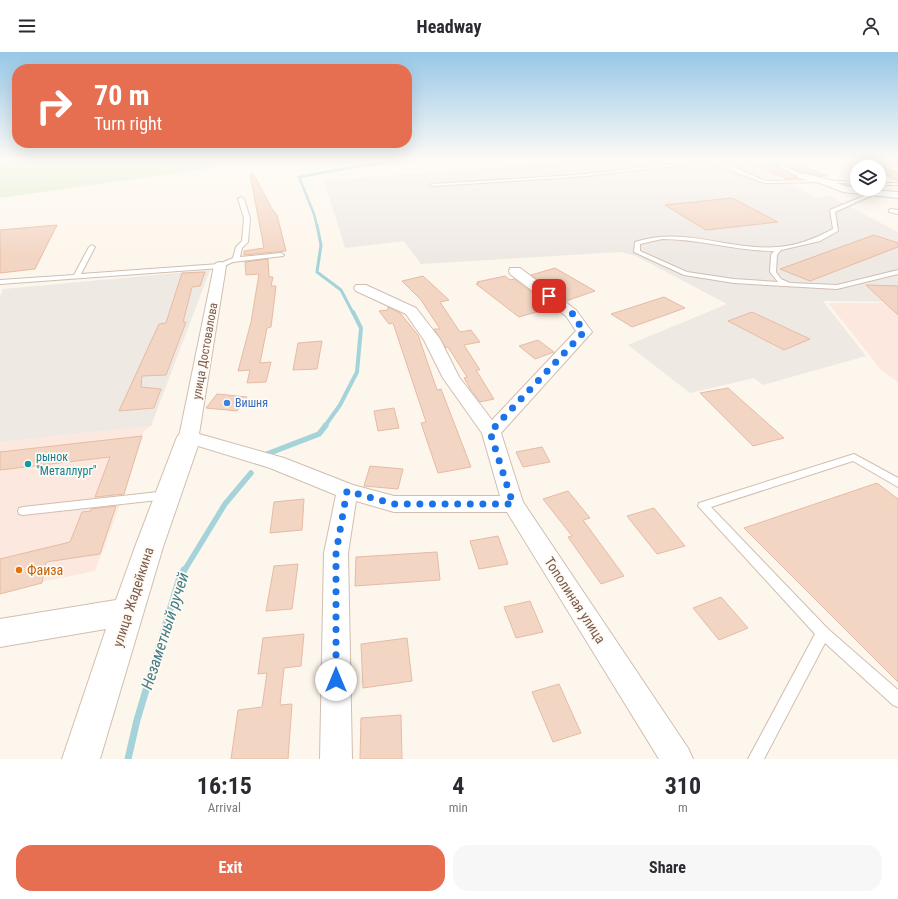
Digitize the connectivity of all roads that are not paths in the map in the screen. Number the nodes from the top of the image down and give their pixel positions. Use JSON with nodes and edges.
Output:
{"nodes":[{"id":1,"x":886,"y":194,"type":"edge"},
{"id":2,"x":898,"y":194,"type":"edge"},
{"id":3,"x":866,"y":196,"type":"edge"},
{"id":4,"x":241,"y":199,"type":"dead end"},
{"id":5,"x":891,"y":211,"type":"dead end"},
{"id":6,"x":898,"y":212,"type":"edge"},
{"id":7,"x":92,"y":247,"type":"dead end"},
{"id":8,"x":779,"y":249,"type":"junction"},
{"id":9,"x":281,"y":255,"type":"dead end"},
{"id":10,"x":236,"y":260,"type":"junction"},
{"id":11,"x":220,"y":266,"type":"junction"},
{"id":12,"x":515,"y":271,"type":"dead end"},
{"id":13,"x":898,"y":272,"type":"edge"},
{"id":14,"x":76,"y":278,"type":"junction"},
{"id":15,"x":0,"y":282,"type":"edge"},
{"id":16,"x":789,"y":285,"type":"junction"},
{"id":17,"x":361,"y":288,"type":"dead end"},
{"id":18,"x":490,"y":432,"type":"junction"},
{"id":19,"x":189,"y":437,"type":"junction"},
{"id":20,"x":898,"y":483,"type":"edge"},
{"id":21,"x":347,"y":491,"type":"junction"},
{"id":22,"x":168,"y":495,"type":"junction"},
{"id":23,"x":513,"y":504,"type":"junction"},
{"id":24,"x":23,"y":511,"type":"dead end"},
{"id":25,"x":128,"y":612,"type":"junction"},
{"id":26,"x":0,"y":633,"type":"edge"},
{"id":27,"x":823,"y":633,"type":"junction"},
{"id":28,"x":898,"y":700,"type":"edge"},
{"id":29,"x":81,"y":759,"type":"edge"},
{"id":30,"x":336,"y":759,"type":"edge"},
{"id":31,"x":677,"y":759,"type":"edge"},
{"id":32,"x":756,"y":759,"type":"edge"}],
"edges":[{"from":1,"to":2,"type":"street"},
{"from":3,"to":8,"type":"lane"},
{"from":4,"to":10,"type":"lane"},
{"from":5,"to":6,"type":"lane"},
{"from":7,"to":14,"type":"lane"},
{"from":8,"to":16,"type":"lane"},
{"from":8,"to":16,"type":"lane"},
{"from":9,"to":10,"type":"lane"},
{"from":10,"to":11,"type":"lane"},
{"from":11,"to":14,"type":"lane"},
{"from":11,"to":19,"type":"street","name":"улица Достовалова"},
{"from":12,"to":18,"type":"street"},
{"from":13,"to":16,"type":"lane"},
{"from":14,"to":15,"type":"lane"},
{"from":17,"to":18,"type":"street","name":"Тополиная улица"},
{"from":18,"to":23,"type":"street","name":"Тополиная улица"},
{"from":19,"to":21,"type":"street"},
{"from":19,"to":22,"type":"street","name":"улица Жадейкина"},
{"from":20,"to":27,"type":"lane"},
{"from":21,"to":23,"type":"street"},
{"from":21,"to":30,"type":"street"},
{"from":22,"to":24,"type":"lane"},
{"from":22,"to":25,"type":"street","name":"улица Жадейкина"},
{"from":23,"to":31,"type":"street","name":"Тополиная улица"},
{"from":25,"to":26,"type":"street"},
{"from":25,"to":29,"type":"street","name":"улица Жадейкина"},
{"from":27,"to":28,"type":"lane"},
{"from":27,"to":32,"type":"lane"}]}
